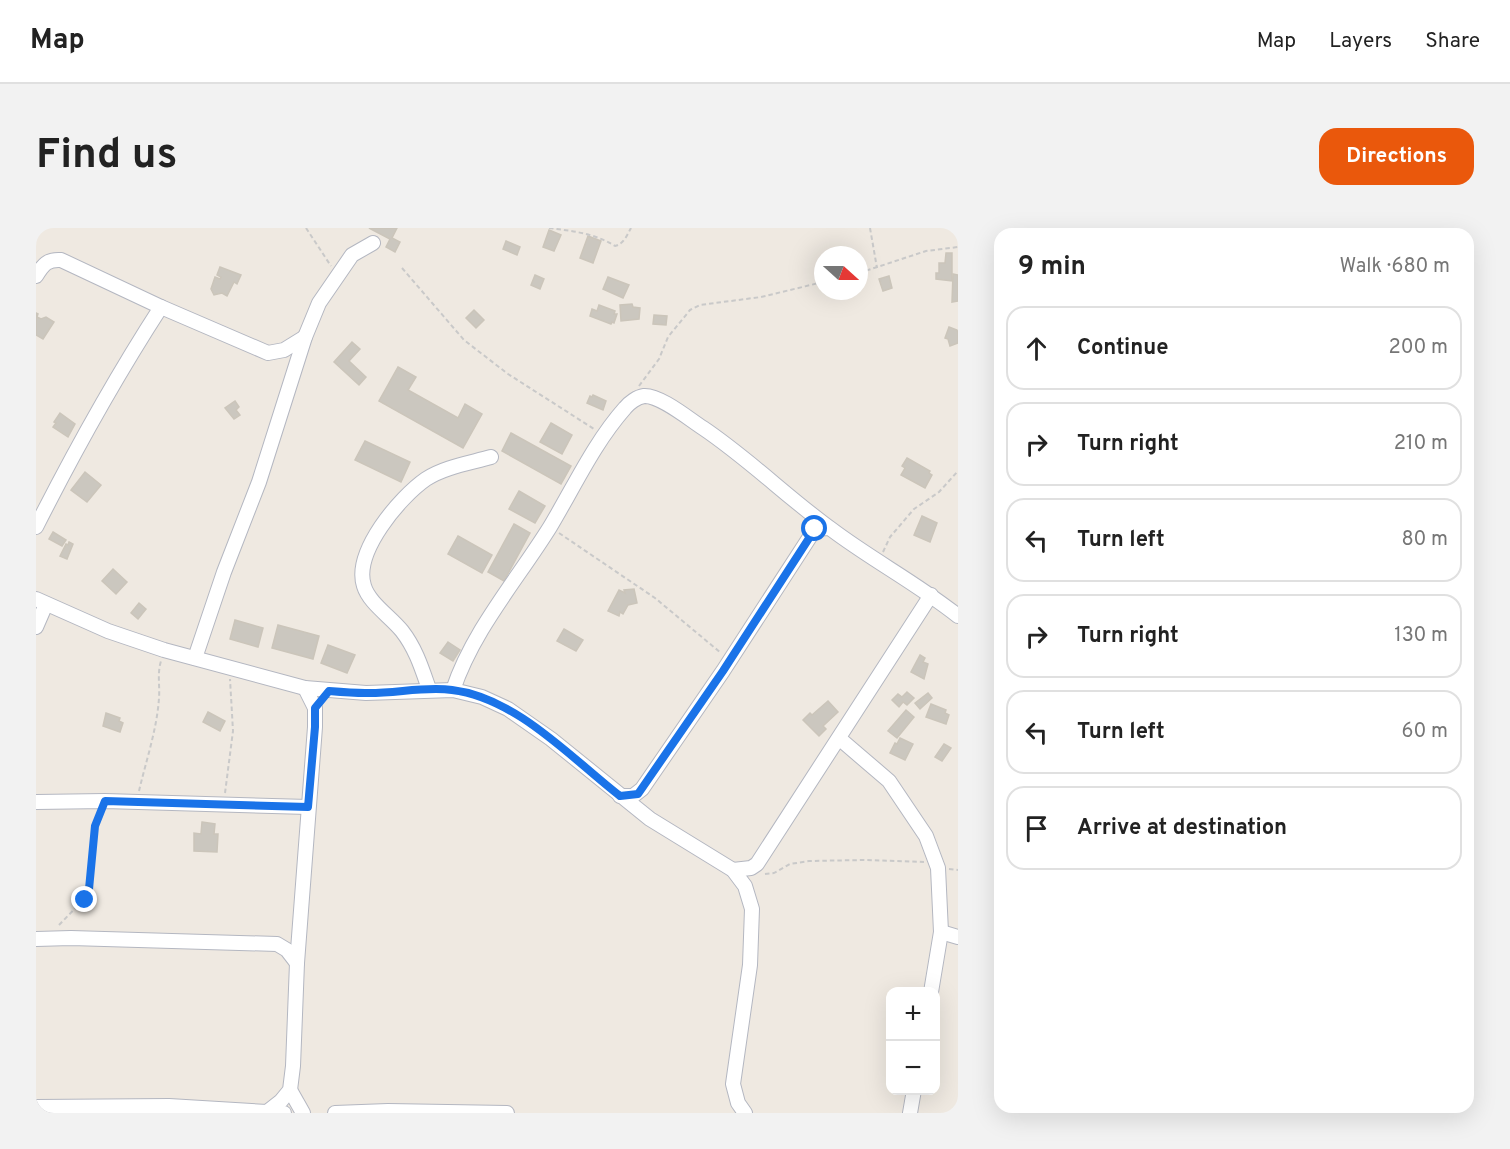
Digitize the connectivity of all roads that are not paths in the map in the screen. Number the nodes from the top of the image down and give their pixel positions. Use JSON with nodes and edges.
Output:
{"nodes":[{"id":1,"x":373,"y":243,"type":"dead end"},
{"id":2,"x":36,"y":276,"type":"edge"},
{"id":3,"x":161,"y":307,"type":"junction"},
{"id":4,"x":305,"y":337,"type":"junction"},
{"id":5,"x":491,"y":457,"type":"dead end"},
{"id":6,"x":36,"y":527,"type":"edge"},
{"id":7,"x":829,"y":528,"type":"junction"},
{"id":8,"x":931,"y":595,"type":"junction"},
{"id":9,"x":41,"y":602,"type":"edge"},
{"id":10,"x":958,"y":616,"type":"edge"},
{"id":11,"x":36,"y":627,"type":"edge"},
{"id":12,"x":195,"y":658,"type":"junction"},
{"id":13,"x":305,"y":688,"type":"junction"},
{"id":14,"x":429,"y":689,"type":"junction"},
{"id":15,"x":453,"y":690,"type":"junction"},
{"id":16,"x":329,"y":691,"type":"junction"},
{"id":17,"x":315,"y":708,"type":"junction"},
{"id":18,"x":840,"y":739,"type":"junction"},
{"id":19,"x":620,"y":796,"type":"junction"},
{"id":20,"x":36,"y":801,"type":"edge"},
{"id":21,"x":308,"y":807,"type":"junction"},
{"id":22,"x":733,"y":870,"type":"junction"},
{"id":23,"x":941,"y":932,"type":"junction"},
{"id":24,"x":958,"y":937,"type":"edge"},
{"id":25,"x":42,"y":939,"type":"edge"},
{"id":26,"x":297,"y":963,"type":"junction"},
{"id":27,"x":932,"y":987,"type":"edge"},
{"id":28,"x":290,"y":1090,"type":"junction"},
{"id":29,"x":913,"y":1095,"type":"edge"},
{"id":30,"x":36,"y":1107,"type":"edge"},
{"id":31,"x":267,"y":1112,"type":"edge"},
{"id":32,"x":284,"y":1113,"type":"edge"},
{"id":33,"x":303,"y":1113,"type":"edge"},
{"id":34,"x":335,"y":1113,"type":"edge"},
{"id":35,"x":507,"y":1113,"type":"edge"},
{"id":36,"x":745,"y":1113,"type":"edge"},
{"id":37,"x":910,"y":1113,"type":"edge"}],
"edges":[{"from":1,"to":4,"type":"street"},
{"from":2,"to":3,"type":"street"},
{"from":3,"to":4,"type":"street"},
{"from":3,"to":6,"type":"street"},
{"from":4,"to":12,"type":"street"},
{"from":5,"to":14,"type":"street"},
{"from":7,"to":8,"type":"street"},
{"from":7,"to":15,"type":"street"},
{"from":7,"to":19,"type":"street"},
{"from":8,"to":10,"type":"street"},
{"from":8,"to":18,"type":"street"},
{"from":9,"to":11,"type":"street"},
{"from":9,"to":12,"type":"street"},
{"from":12,"to":13,"type":"street"},
{"from":13,"to":16,"type":"street"},
{"from":13,"to":17,"type":"street"},
{"from":14,"to":15,"type":"street"},
{"from":14,"to":16,"type":"street"},
{"from":15,"to":19,"type":"street"},
{"from":16,"to":17,"type":"street"},
{"from":17,"to":21,"type":"street"},
{"from":18,"to":22,"type":"street"},
{"from":18,"to":23,"type":"street"},
{"from":19,"to":22,"type":"street"},
{"from":20,"to":21,"type":"street"},
{"from":21,"to":26,"type":"street"},
{"from":22,"to":36,"type":"street"},
{"from":23,"to":24,"type":"street"},
{"from":23,"to":27,"type":"street"},
{"from":25,"to":26,"type":"street"},
{"from":26,"to":28,"type":"street"},
{"from":28,"to":31,"type":"street"},
{"from":28,"to":33,"type":"street"},
{"from":29,"to":37,"type":"street"},
{"from":30,"to":31,"type":"street"},
{"from":31,"to":32,"type":"street"},
{"from":34,"to":35,"type":"street"}]}
